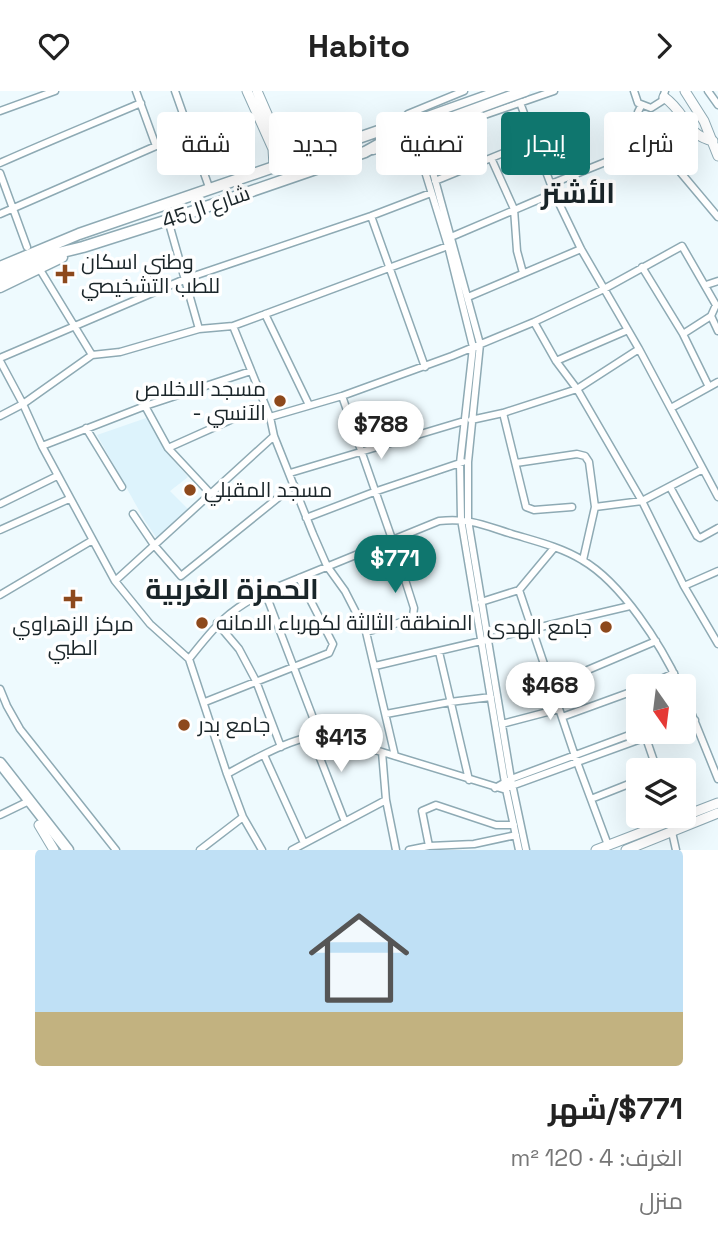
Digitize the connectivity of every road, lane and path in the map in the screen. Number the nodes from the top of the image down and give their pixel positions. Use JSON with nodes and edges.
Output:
{"nodes":[{"id":1,"x":55,"y":91,"type":"edge"},
{"id":2,"x":136,"y":91,"type":"edge"},
{"id":3,"x":175,"y":91,"type":"edge"},
{"id":4,"x":247,"y":91,"type":"edge"},
{"id":5,"x":257,"y":91,"type":"edge"},
{"id":6,"x":464,"y":91,"type":"edge"},
{"id":7,"x":501,"y":91,"type":"edge"},
{"id":8,"x":516,"y":91,"type":"edge"},
{"id":9,"x":525,"y":91,"type":"edge"},
{"id":10,"x":554,"y":91,"type":"edge"},
{"id":11,"x":634,"y":91,"type":"edge"},
{"id":12,"x":685,"y":91,"type":"edge"},
{"id":13,"x":708,"y":91,"type":"edge"},
{"id":14,"x":664,"y":94,"type":"edge"},
{"id":15,"x":141,"y":103,"type":"junction"},
{"id":16,"x":521,"y":103,"type":"junction"},
{"id":17,"x":718,"y":105,"type":"edge"},
{"id":18,"x":641,"y":106,"type":"junction"},
{"id":19,"x":0,"y":111,"type":"edge"},
{"id":20,"x":413,"y":112,"type":"edge"},
{"id":21,"x":452,"y":112,"type":"edge"},
{"id":22,"x":458,"y":112,"type":"edge"},
{"id":23,"x":524,"y":112,"type":"edge"},
{"id":24,"x":639,"y":112,"type":"edge"},
{"id":25,"x":487,"y":115,"type":"edge"},
{"id":26,"x":269,"y":125,"type":"edge"},
{"id":27,"x":269,"y":133,"type":"edge"},
{"id":28,"x":713,"y":141,"type":"junction"},
{"id":29,"x":376,"y":146,"type":"edge"},
{"id":30,"x":376,"y":150,"type":"edge"},
{"id":31,"x":365,"y":152,"type":"junction"},
{"id":32,"x":501,"y":154,"type":"edge"},
{"id":33,"x":718,"y":156,"type":"edge"},
{"id":34,"x":491,"y":158,"type":"junction"},
{"id":35,"x":0,"y":163,"type":"edge"},
{"id":36,"x":604,"y":163,"type":"edge"},
{"id":37,"x":269,"y":168,"type":"edge"},
{"id":38,"x":0,"y":173,"type":"edge"},
{"id":39,"x":426,"y":175,"type":"edge"},
{"id":40,"x":433,"y":175,"type":"edge"},
{"id":41,"x":548,"y":175,"type":"edge"},
{"id":42,"x":683,"y":175,"type":"edge"},
{"id":43,"x":435,"y":181,"type":"junction"},
{"id":44,"x":551,"y":184,"type":"junction"},
{"id":45,"x":210,"y":190,"type":"junction"},
{"id":46,"x":431,"y":193,"type":"junction"},
{"id":47,"x":554,"y":193,"type":"junction"},
{"id":48,"x":12,"y":209,"type":"junction"},
{"id":49,"x":514,"y":209,"type":"junction"},
{"id":50,"x":0,"y":214,"type":"edge"},
{"id":51,"x":371,"y":216,"type":"junction"},
{"id":52,"x":718,"y":217,"type":"edge"},
{"id":53,"x":168,"y":220,"type":"junction"},
{"id":54,"x":79,"y":235,"type":"junction"},
{"id":55,"x":451,"y":237,"type":"junction"},
{"id":56,"x":448,"y":246,"type":"junction"},
{"id":57,"x":27,"y":247,"type":"junction"},
{"id":58,"x":83,"y":247,"type":"junction"},
{"id":59,"x":581,"y":249,"type":"junction"},
{"id":60,"x":0,"y":260,"type":"edge"},
{"id":61,"x":0,"y":267,"type":"edge"},
{"id":62,"x":389,"y":267,"type":"junction"},
{"id":63,"x":642,"y":267,"type":"junction"},
{"id":64,"x":39,"y":268,"type":"junction"},
{"id":65,"x":523,"y":273,"type":"junction"},
{"id":66,"x":0,"y":277,"type":"edge"},
{"id":67,"x":185,"y":279,"type":"junction"},
{"id":68,"x":718,"y":281,"type":"edge"},
{"id":69,"x":706,"y":285,"type":"junction"},
{"id":70,"x":0,"y":288,"type":"edge"},
{"id":71,"x":604,"y":289,"type":"junction"},
{"id":72,"x":468,"y":297,"type":"junction"},
{"id":73,"x":265,"y":314,"type":"junction"},
{"id":74,"x":710,"y":316,"type":"junction"},
{"id":75,"x":534,"y":322,"type":"junction"},
{"id":76,"x":73,"y":326,"type":"junction"},
{"id":77,"x":233,"y":326,"type":"junction"},
{"id":78,"x":199,"y":329,"type":"junction"},
{"id":79,"x":628,"y":330,"type":"junction"},
{"id":80,"x":718,"y":331,"type":"edge"},
{"id":81,"x":683,"y":334,"type":"junction"},
{"id":82,"x":476,"y":345,"type":"junction"},
{"id":83,"x":639,"y":349,"type":"junction"},
{"id":84,"x":92,"y":355,"type":"junction"},
{"id":85,"x":0,"y":360,"type":"edge"},
{"id":86,"x":556,"y":361,"type":"junction"},
{"id":87,"x":425,"y":367,"type":"junction"},
{"id":88,"x":251,"y":371,"type":"junction"},
{"id":89,"x":718,"y":382,"type":"edge"},
{"id":90,"x":709,"y":387,"type":"junction"},
{"id":91,"x":578,"y":389,"type":"junction"},
{"id":92,"x":342,"y":396,"type":"junction"},
{"id":93,"x":23,"y":404,"type":"junction"},
{"id":94,"x":264,"y":405,"type":"junction"},
{"id":95,"x":309,"y":405,"type":"junction"},
{"id":96,"x":145,"y":406,"type":"junction"},
{"id":97,"x":671,"y":408,"type":"junction"},
{"id":98,"x":503,"y":413,"type":"junction"},
{"id":99,"x":0,"y":417,"type":"edge"},
{"id":100,"x":270,"y":417,"type":"junction"},
{"id":101,"x":467,"y":421,"type":"junction"},
{"id":102,"x":86,"y":429,"type":"junction"},
{"id":103,"x":274,"y":436,"type":"junction"},
{"id":104,"x":41,"y":446,"type":"junction"},
{"id":105,"x":168,"y":447,"type":"junction"},
{"id":106,"x":361,"y":453,"type":"junction"},
{"id":107,"x":464,"y":462,"type":"junction"},
{"id":108,"x":516,"y":463,"type":"junction"},
{"id":109,"x":703,"y":469,"type":"junction"},
{"id":110,"x":290,"y":473,"type":"junction"},
{"id":111,"x":57,"y":475,"type":"junction"},
{"id":112,"x":294,"y":485,"type":"junction"},
{"id":113,"x":122,"y":487,"type":"dead end"},
{"id":114,"x":670,"y":487,"type":"junction"},
{"id":115,"x":374,"y":492,"type":"junction"},
{"id":116,"x":211,"y":493,"type":"junction"},
{"id":117,"x":718,"y":497,"type":"edge"},
{"id":118,"x":69,"y":499,"type":"junction"},
{"id":119,"x":642,"y":501,"type":"junction"},
{"id":120,"x":0,"y":504,"type":"edge"},
{"id":121,"x":572,"y":507,"type":"dead end"},
{"id":122,"x":595,"y":507,"type":"junction"},
{"id":123,"x":133,"y":515,"type":"dead end"},
{"id":124,"x":306,"y":518,"type":"junction"},
{"id":125,"x":465,"y":519,"type":"junction"},
{"id":126,"x":718,"y":528,"type":"edge"},
{"id":127,"x":0,"y":530,"type":"edge"},
{"id":128,"x":392,"y":539,"type":"junction"},
{"id":129,"x":91,"y":541,"type":"junction"},
{"id":130,"x":154,"y":545,"type":"junction"},
{"id":131,"x":554,"y":548,"type":"junction"},
{"id":132,"x":583,"y":560,"type":"junction"},
{"id":133,"x":327,"y":566,"type":"junction"},
{"id":134,"x":718,"y":571,"type":"edge"},
{"id":135,"x":299,"y":578,"type":"junction"},
{"id":136,"x":115,"y":581,"type":"junction"},
{"id":137,"x":0,"y":585,"type":"edge"},
{"id":138,"x":684,"y":586,"type":"junction"},
{"id":139,"x":519,"y":590,"type":"junction"},
{"id":140,"x":265,"y":591,"type":"junction"},
{"id":141,"x":2,"y":593,"type":"edge"},
{"id":142,"x":481,"y":602,"type":"junction"},
{"id":143,"x":630,"y":606,"type":"junction"},
{"id":144,"x":217,"y":623,"type":"junction"},
{"id":145,"x":532,"y":631,"type":"junction"},
{"id":146,"x":366,"y":632,"type":"junction"},
{"id":147,"x":485,"y":641,"type":"junction"},
{"id":148,"x":656,"y":641,"type":"junction"},
{"id":149,"x":718,"y":644,"type":"edge"},
{"id":150,"x":439,"y":652,"type":"junction"},
{"id":151,"x":189,"y":659,"type":"junction"},
{"id":152,"x":292,"y":666,"type":"junction"},
{"id":153,"x":375,"y":666,"type":"junction"},
{"id":154,"x":674,"y":673,"type":"edge"},
{"id":155,"x":256,"y":681,"type":"junction"},
{"id":156,"x":550,"y":686,"type":"junction"},
{"id":157,"x":0,"y":689,"type":"edge"},
{"id":158,"x":626,"y":694,"type":"edge"},
{"id":159,"x":491,"y":697,"type":"junction"},
{"id":160,"x":205,"y":702,"type":"junction"},
{"id":161,"x":450,"y":702,"type":"junction"},
{"id":162,"x":559,"y":709,"type":"junction"},
{"id":163,"x":386,"y":714,"type":"junction"},
{"id":164,"x":562,"y":717,"type":"junction"},
{"id":165,"x":696,"y":723,"type":"edge"},
{"id":166,"x":502,"y":725,"type":"junction"},
{"id":167,"x":311,"y":735,"type":"junction"},
{"id":168,"x":320,"y":736,"type":"junction"},
{"id":169,"x":626,"y":737,"type":"edge"},
{"id":170,"x":626,"y":744,"type":"edge"},
{"id":171,"x":281,"y":747,"type":"junction"},
{"id":172,"x":382,"y":752,"type":"junction"},
{"id":173,"x":718,"y":753,"type":"edge"},
{"id":174,"x":264,"y":755,"type":"junction"},
{"id":175,"x":395,"y":756,"type":"junction"},
{"id":176,"x":708,"y":756,"type":"junction"},
{"id":177,"x":576,"y":759,"type":"junction"},
{"id":178,"x":0,"y":763,"type":"edge"},
{"id":179,"x":0,"y":774,"type":"edge"},
{"id":180,"x":226,"y":774,"type":"junction"},
{"id":181,"x":718,"y":779,"type":"edge"},
{"id":182,"x":469,"y":780,"type":"junction"},
{"id":183,"x":509,"y":784,"type":"junction"},
{"id":184,"x":626,"y":785,"type":"edge"},
{"id":185,"x":591,"y":799,"type":"junction"},
{"id":186,"x":386,"y":800,"type":"junction"},
{"id":187,"x":26,"y":803,"type":"junction"},
{"id":188,"x":718,"y":803,"type":"edge"},
{"id":189,"x":718,"y":813,"type":"edge"},
{"id":190,"x":0,"y":815,"type":"edge"},
{"id":191,"x":243,"y":817,"type":"junction"},
{"id":192,"x":345,"y":822,"type":"junction"},
{"id":193,"x":44,"y":825,"type":"junction"},
{"id":194,"x":514,"y":825,"type":"junction"},
{"id":195,"x":672,"y":832,"type":"junction"},
{"id":196,"x":516,"y":835,"type":"junction"},
{"id":197,"x":304,"y":843,"type":"junction"},
{"id":198,"x":608,"y":845,"type":"junction"},
{"id":199,"x":429,"y":846,"type":"junction"},
{"id":200,"x":629,"y":849,"type":"edge"},
{"id":201,"x":57,"y":850,"type":"edge"},
{"id":202,"x":70,"y":850,"type":"edge"},
{"id":203,"x":116,"y":850,"type":"edge"},
{"id":204,"x":200,"y":850,"type":"edge"},
{"id":205,"x":262,"y":850,"type":"edge"},
{"id":206,"x":292,"y":850,"type":"edge"},
{"id":207,"x":396,"y":850,"type":"edge"},
{"id":208,"x":409,"y":850,"type":"edge"},
{"id":209,"x":519,"y":850,"type":"edge"},
{"id":210,"x":526,"y":850,"type":"edge"},
{"id":211,"x":596,"y":850,"type":"edge"},
{"id":212,"x":676,"y":850,"type":"edge"}],
"edges":[{"from":1,"to":19,"type":"street"},
{"from":2,"to":15,"type":"street"},
{"from":3,"to":45,"type":"street"},
{"from":4,"to":27,"type":"main road"},
{"from":5,"to":26,"type":"main road"},
{"from":6,"to":20,"type":"street"},
{"from":7,"to":21,"type":"main road","name":"شارع ال45"},
{"from":8,"to":16,"type":"street"},
{"from":9,"to":22,"type":"main road","name":"شارع ال45","bridge":true},
{"from":10,"to":16,"type":"street"},
{"from":11,"to":18,"type":"street"},
{"from":12,"to":28,"type":"main road"},
{"from":13,"to":17,"type":"street"},
{"from":14,"to":18,"type":"street"},
{"from":14,"to":28,"type":"main road"},
{"from":15,"to":35,"type":"street"},
{"from":15,"to":48,"type":"street"},
{"from":16,"to":23,"type":"street"},
{"from":16,"to":25,"type":"street"},
{"from":18,"to":24,"type":"street"},
{"from":28,"to":33,"type":"main road"},
{"from":29,"to":31,"type":"main road","name":"شارع ال45"},
{"from":30,"to":31,"type":"street"},
{"from":31,"to":53,"type":"main road","name":"شارع ال45"},
{"from":32,"to":34,"type":"street"},
{"from":34,"to":43,"type":"street"},
{"from":34,"to":49,"type":"street"},
{"from":36,"to":44,"type":"street"},
{"from":37,"to":45,"type":"main road","name":"شارع ال45"},
{"from":38,"to":48,"type":"street"},
{"from":39,"to":46,"type":"street"},
{"from":40,"to":43,"type":"street"},
{"from":41,"to":44,"type":"street"},
{"from":42,"to":52,"type":"street"},
{"from":43,"to":55,"type":"street"},
{"from":44,"to":47,"type":"street"},
{"from":45,"to":54,"type":"main road","name":"شارع ال45"},
{"from":46,"to":51,"type":"street"},
{"from":46,"to":56,"type":"street"},
{"from":47,"to":49,"type":"street"},
{"from":47,"to":59,"type":"street"},
{"from":48,"to":50,"type":"street"},
{"from":48,"to":57,"type":"street"},
{"from":49,"to":55,"type":"street"},
{"from":49,"to":65,"type":"street"},
{"from":51,"to":62,"type":"street"},
{"from":51,"to":67,"type":"street"},
{"from":53,"to":58,"type":"main road","name":"شارع ال45"},
{"from":53,"to":67,"type":"street"},
{"from":54,"to":57,"type":"main road","name":"شارع ال45"},
{"from":54,"to":61,"type":"main road","name":"شارع ال45"},
{"from":55,"to":72,"type":"street"},
{"from":56,"to":62,"type":"street"},
{"from":56,"to":82,"type":"street"},
{"from":57,"to":60,"type":"main road","name":"شارع ال45"},
{"from":58,"to":64,"type":"main road","name":"شارع ال45"},
{"from":58,"to":66,"type":"main road","name":"شارع ال45"},
{"from":59,"to":65,"type":"street"},
{"from":59,"to":71,"type":"street"},
{"from":62,"to":73,"type":"street"},
{"from":62,"to":87,"type":"street"},
{"from":63,"to":69,"type":"street"},
{"from":63,"to":71,"type":"street"},
{"from":63,"to":81,"type":"street"},
{"from":64,"to":70,"type":"main road","name":"شارع ال45"},
{"from":64,"to":76,"type":"street"},
{"from":65,"to":72,"type":"street"},
{"from":67,"to":76,"type":"street"},
{"from":67,"to":78,"type":"street"},
{"from":68,"to":69,"type":"street"},
{"from":69,"to":74,"type":"street"},
{"from":71,"to":75,"type":"street"},
{"from":71,"to":79,"type":"street"},
{"from":72,"to":82,"type":"street"},
{"from":73,"to":77,"type":"street"},
{"from":73,"to":95,"type":"street"},
{"from":74,"to":80,"type":"street"},
{"from":74,"to":81,"type":"street"},
{"from":75,"to":82,"type":"street"},
{"from":75,"to":86,"type":"street"},
{"from":76,"to":84,"type":"street"},
{"from":76,"to":85,"type":"street"},
{"from":77,"to":78,"type":"street"},
{"from":77,"to":88,"type":"street"},
{"from":78,"to":84,"type":"street"},
{"from":79,"to":83,"type":"street"},
{"from":79,"to":86,"type":"street"},
{"from":81,"to":90,"type":"street"},
{"from":82,"to":87,"type":"street"},
{"from":82,"to":101,"type":"street"},
{"from":83,"to":91,"type":"street"},
{"from":83,"to":97,"type":"street"},
{"from":84,"to":93,"type":"street"},
{"from":85,"to":93,"type":"street"},
{"from":86,"to":91,"type":"street"},
{"from":87,"to":92,"type":"street"},
{"from":88,"to":94,"type":"street"},
{"from":88,"to":96,"type":"street"},
{"from":89,"to":90,"type":"street"},
{"from":90,"to":97,"type":"street"},
{"from":91,"to":98,"type":"street"},
{"from":91,"to":119,"type":"street"},
{"from":92,"to":95,"type":"street"},
{"from":92,"to":106,"type":"street"},
{"from":93,"to":99,"type":"street"},
{"from":93,"to":104,"type":"street"},
{"from":94,"to":100,"type":"street"},
{"from":94,"to":105,"type":"street"},
{"from":95,"to":100,"type":"street"},
{"from":96,"to":102,"type":"street"},
{"from":96,"to":105,"type":"street"},
{"from":97,"to":109,"type":"street"},
{"from":98,"to":101,"type":"street"},
{"from":98,"to":108,"type":"street"},
{"from":100,"to":103,"type":"street"},
{"from":101,"to":106,"type":"street"},
{"from":101,"to":107,"type":"street"},
{"from":102,"to":104,"type":"street"},
{"from":102,"to":113,"type":"street"},
{"from":103,"to":110,"type":"street"},
{"from":103,"to":116,"type":"street"},
{"from":104,"to":111,"type":"street"},
{"from":105,"to":116,"type":"street"},
{"from":106,"to":110,"type":"street"},
{"from":106,"to":115,"type":"street"},
{"from":107,"to":115,"type":"street"},
{"from":107,"to":125,"type":"street"},
{"from":108,"to":121,"type":"street"},
{"from":108,"to":122,"type":"street"},
{"from":109,"to":114,"type":"street"},
{"from":109,"to":117,"type":"street"},
{"from":110,"to":112,"type":"street"},
{"from":111,"to":118,"type":"street"},
{"from":111,"to":120,"type":"street"},
{"from":112,"to":124,"type":"street"},
{"from":112,"to":130,"type":"street"},
{"from":114,"to":119,"type":"street"},
{"from":114,"to":126,"type":"street"},
{"from":115,"to":124,"type":"street"},
{"from":115,"to":128,"type":"street"},
{"from":116,"to":130,"type":"street"},
{"from":118,"to":127,"type":"street"},
{"from":118,"to":129,"type":"street"},
{"from":119,"to":122,"type":"street"},
{"from":119,"to":138,"type":"street"},
{"from":122,"to":132,"type":"street"},
{"from":123,"to":130,"type":"street"},
{"from":124,"to":133,"type":"street"},
{"from":125,"to":128,"type":"street"},
{"from":125,"to":131,"type":"street"},
{"from":125,"to":142,"type":"street"},
{"from":125,"to":147,"type":"street"},
{"from":128,"to":133,"type":"street"},
{"from":128,"to":146,"type":"street"},
{"from":129,"to":136,"type":"street"},
{"from":129,"to":141,"type":"street"},
{"from":130,"to":136,"type":"street"},
{"from":131,"to":132,"type":"street"},
{"from":131,"to":139,"type":"street"},
{"from":132,"to":143,"type":"street"},
{"from":133,"to":135,"type":"street"},
{"from":133,"to":146,"type":"street"},
{"from":134,"to":138,"type":"street"},
{"from":135,"to":140,"type":"street"},
{"from":135,"to":152,"type":"street"},
{"from":136,"to":151,"type":"street"},
{"from":137,"to":141,"type":"street"},
{"from":138,"to":149,"type":"street"},
{"from":139,"to":142,"type":"street"},
{"from":139,"to":145,"type":"street"},
{"from":140,"to":144,"type":"street"},
{"from":140,"to":152,"type":"street"},
{"from":142,"to":147,"type":"street"},
{"from":143,"to":145,"type":"street"},
{"from":143,"to":148,"type":"street"},
{"from":144,"to":151,"type":"street"},
{"from":144,"to":155,"type":"street"},
{"from":145,"to":147,"type":"street"},
{"from":145,"to":156,"type":"street"},
{"from":146,"to":153,"type":"street"},
{"from":147,"to":150,"type":"street"},
{"from":147,"to":159,"type":"street"},
{"from":147,"to":166,"type":"street"},
{"from":148,"to":154,"type":"street"},
{"from":148,"to":156,"type":"street"},
{"from":150,"to":153,"type":"street"},
{"from":150,"to":161,"type":"street"},
{"from":151,"to":160,"type":"street"},
{"from":152,"to":155,"type":"street"},
{"from":152,"to":168,"type":"street"},
{"from":153,"to":163,"type":"street"},
{"from":155,"to":160,"type":"street"},
{"from":155,"to":171,"type":"street"},
{"from":156,"to":162,"type":"street"},
{"from":157,"to":203,"type":"street"},
{"from":158,"to":164,"type":"street"},
{"from":159,"to":161,"type":"street"},
{"from":159,"to":183,"type":"street"},
{"from":160,"to":180,"type":"street"},
{"from":161,"to":163,"type":"street"},
{"from":161,"to":182,"type":"street"},
{"from":162,"to":164,"type":"street"},
{"from":162,"to":166,"type":"street"},
{"from":163,"to":175,"type":"street"},
{"from":164,"to":177,"type":"street"},
{"from":165,"to":176,"type":"street"},
{"from":166,"to":183,"type":"street"},
{"from":167,"to":168,"type":"street"},
{"from":167,"to":171,"type":"street"},
{"from":167,"to":192,"type":"street"},
{"from":168,"to":172,"type":"street"},
{"from":169,"to":177,"type":"street"},
{"from":170,"to":177,"type":"street"},
{"from":171,"to":174,"type":"street"},
{"from":172,"to":175,"type":"street"},
{"from":172,"to":186,"type":"street"},
{"from":173,"to":176,"type":"street"},
{"from":174,"to":180,"type":"street"},
{"from":174,"to":197,"type":"street"},
{"from":175,"to":182,"type":"street"},
{"from":176,"to":181,"type":"street"},
{"from":177,"to":183,"type":"street"},
{"from":177,"to":185,"type":"street"},
{"from":178,"to":187,"type":"main road"},
{"from":179,"to":187,"type":"main road"},
{"from":180,"to":191,"type":"street"},
{"from":182,"to":183,"type":"street"},
{"from":183,"to":194,"type":"street"},
{"from":183,"to":210,"type":"street"},
{"from":184,"to":185,"type":"street"},
{"from":185,"to":198,"type":"street"},
{"from":186,"to":192,"type":"street"},
{"from":186,"to":207,"type":"street"},
{"from":187,"to":190,"type":"street"},
{"from":187,"to":193,"type":"main road"},
{"from":188,"to":198,"type":"main road"},
{"from":189,"to":195,"type":"main road"},
{"from":191,"to":204,"type":"street"},
{"from":191,"to":205,"type":"street"},
{"from":192,"to":197,"type":"street"},
{"from":193,"to":201,"type":"main road"},
{"from":193,"to":202,"type":"main road"},
{"from":194,"to":196,"type":"street"},
{"from":194,"to":199,"type":"street"},
{"from":195,"to":200,"type":"main road"},
{"from":195,"to":212,"type":"street"},
{"from":196,"to":199,"type":"street"},
{"from":196,"to":209,"type":"street"},
{"from":197,"to":206,"type":"street"},
{"from":198,"to":211,"type":"main road"},
{"from":199,"to":208,"type":"street"}]}
